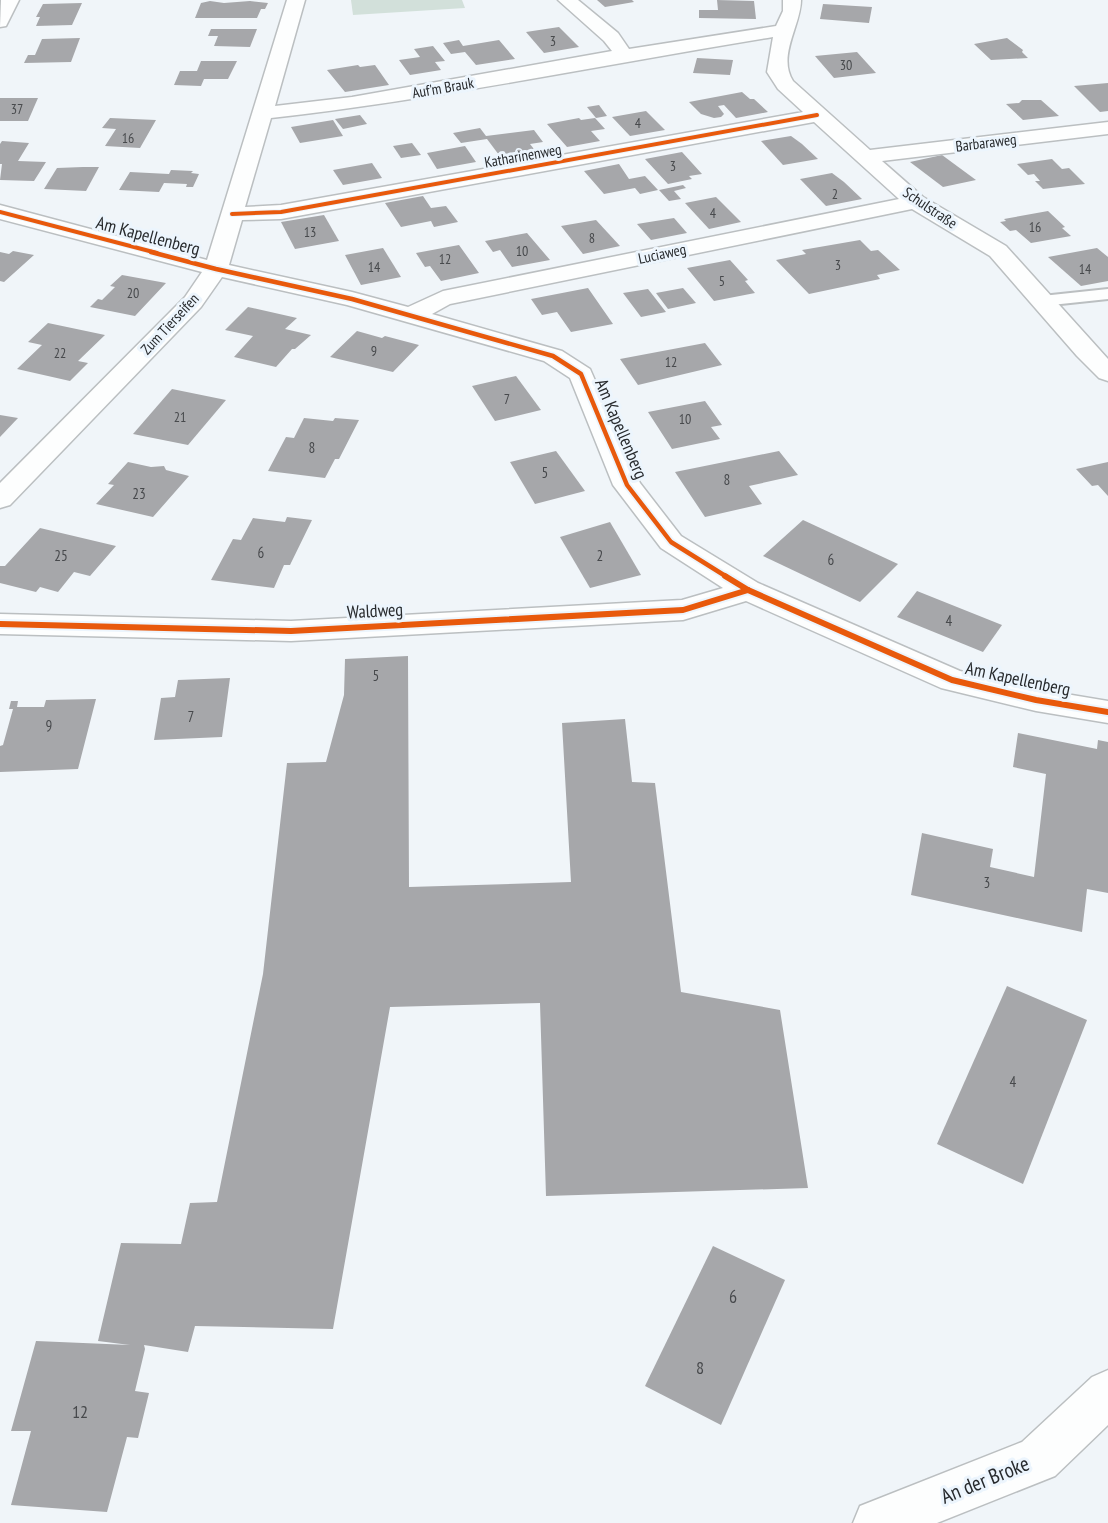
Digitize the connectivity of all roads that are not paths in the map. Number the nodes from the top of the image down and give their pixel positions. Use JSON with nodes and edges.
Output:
{"nodes":[{"id":1,"x":10,"y":0,"type":"edge"},
{"id":2,"x":296,"y":0,"type":"edge"},
{"id":3,"x":567,"y":0,"type":"edge"},
{"id":4,"x":792,"y":0,"type":"edge"},
{"id":5,"x":0,"y":22,"type":"edge"},
{"id":6,"x":783,"y":30,"type":"junction"},
{"id":7,"x":624,"y":55,"type":"junction"},
{"id":8,"x":262,"y":113,"type":"junction"},
{"id":9,"x":817,"y":116,"type":"junction"},
{"id":10,"x":1108,"y":128,"type":"edge"},
{"id":11,"x":864,"y":157,"type":"junction"},
{"id":12,"x":915,"y":202,"type":"junction"},
{"id":13,"x":0,"y":212,"type":"edge"},
{"id":14,"x":232,"y":214,"type":"junction"},
{"id":15,"x":216,"y":269,"type":"junction"},
{"id":16,"x":1108,"y":294,"type":"edge"},
{"id":17,"x":1042,"y":301,"type":"junction"},
{"id":18,"x":412,"y":315,"type":"junction"},
{"id":19,"x":1108,"y":373,"type":"edge"},
{"id":20,"x":0,"y":500,"type":"edge"},
{"id":21,"x":748,"y":590,"type":"junction"},
{"id":22,"x":0,"y":624,"type":"edge"},
{"id":23,"x":1108,"y":712,"type":"edge"},
{"id":24,"x":1108,"y":1393,"type":"edge"},
{"id":25,"x":877,"y":1523,"type":"edge"}],
"edges":[{"from":1,"to":5,"type":"street"},
{"from":2,"to":8,"type":"street","name":"Zum Tierseifen"},
{"from":3,"to":7,"type":"street"},
{"from":4,"to":6,"type":"street","name":"Schulstraße"},
{"from":6,"to":7,"type":"street","name":"Auf'm Brauk"},
{"from":6,"to":9,"type":"street","name":"Schulstraße"},
{"from":7,"to":8,"type":"street","name":"Auf'm Brauk"},
{"from":8,"to":14,"type":"street","name":"Zum Tierseifen"},
{"from":9,"to":11,"type":"street","name":"Schulstraße"},
{"from":9,"to":14,"type":"street","name":"Katharinenweg"},
{"from":10,"to":11,"type":"street","name":"Barbaraweg"},
{"from":11,"to":12,"type":"street","name":"Schulstraße"},
{"from":12,"to":17,"type":"street","name":"Schulstraße"},
{"from":12,"to":18,"type":"street","name":"Luciaweg"},
{"from":13,"to":15,"type":"street","name":"Am Kapellenberg"},
{"from":14,"to":15,"type":"street","name":"Zum Tierseifen"},
{"from":15,"to":18,"type":"street","name":"Am Kapellenberg"},
{"from":15,"to":20,"type":"street","name":"Zum Tierseifen"},
{"from":16,"to":17,"type":"lane"},
{"from":17,"to":19,"type":"street","name":"Schulstraße"},
{"from":18,"to":21,"type":"street","name":"Am Kapellenberg"},
{"from":21,"to":22,"type":"street","name":"Waldweg"},
{"from":21,"to":23,"type":"street","name":"Am Kapellenberg"},
{"from":24,"to":25,"type":"street","name":"An der Broke"}]}
